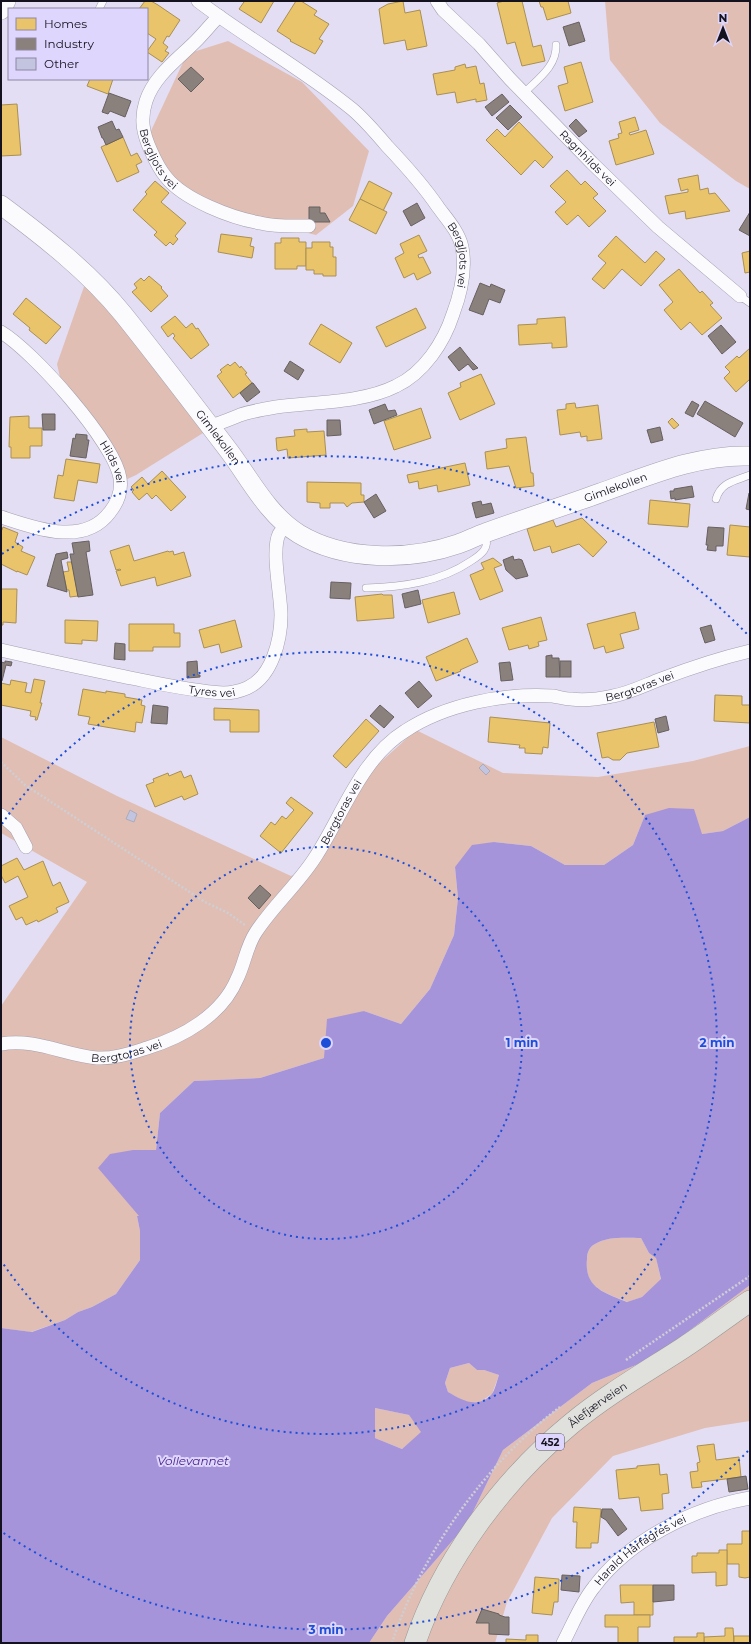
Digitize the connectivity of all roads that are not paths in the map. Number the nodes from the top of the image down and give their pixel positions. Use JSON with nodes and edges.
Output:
{"nodes":[{"id":1,"x":6,"y":1,"type":"edge"},
{"id":2,"x":198,"y":1,"type":"edge"},
{"id":3,"x":437,"y":1,"type":"edge"},
{"id":4,"x":1,"y":10,"type":"edge"},
{"id":5,"x":219,"y":16,"type":"junction"},
{"id":6,"x":556,"y":44,"type":"dead end"},
{"id":7,"x":524,"y":93,"type":"junction"},
{"id":8,"x":1,"y":205,"type":"edge"},
{"id":9,"x":308,"y":226,"type":"dead end"},
{"id":10,"x":745,"y":300,"type":"edge"},
{"id":11,"x":1,"y":332,"type":"edge"},
{"id":12,"x":210,"y":426,"type":"junction"},
{"id":13,"x":750,"y":456,"type":"edge"},
{"id":14,"x":750,"y":475,"type":"edge"},
{"id":15,"x":716,"y":499,"type":"dead end"},
{"id":16,"x":1,"y":517,"type":"edge"},
{"id":17,"x":287,"y":525,"type":"junction"},
{"id":18,"x":484,"y":533,"type":"junction"},
{"id":19,"x":366,"y":588,"type":"dead end"},
{"id":20,"x":1,"y":650,"type":"edge"},
{"id":21,"x":750,"y":651,"type":"edge"},
{"id":22,"x":1,"y":815,"type":"edge"},
{"id":23,"x":26,"y":847,"type":"dead end"},
{"id":24,"x":1,"y":1044,"type":"edge"},
{"id":25,"x":750,"y":1301,"type":"edge"},
{"id":26,"x":750,"y":1498,"type":"edge"},
{"id":27,"x":415,"y":1643,"type":"edge"},
{"id":28,"x":563,"y":1643,"type":"edge"}],
"edges":[{"from":1,"to":4,"type":"street"},
{"from":2,"to":5,"type":"street","name":"Bergljots vei"},
{"from":3,"to":7,"type":"street","name":"Ragnhilds vei"},
{"from":5,"to":9,"type":"street","name":"Bergljots vei"},
{"from":5,"to":12,"type":"street","name":"Bergljots vei"},
{"from":6,"to":7,"type":"lane"},
{"from":7,"to":10,"type":"street","name":"Ragnhilds vei"},
{"from":8,"to":12,"type":"street","name":"Gimlekollen"},
{"from":11,"to":16,"type":"street","name":"Hilds vei"},
{"from":12,"to":17,"type":"street","name":"Gimlekollen"},
{"from":13,"to":18,"type":"street","name":"Gimlekollen"},
{"from":14,"to":15,"type":"lane"},
{"from":17,"to":18,"type":"street","name":"Gimlekollen"},
{"from":17,"to":20,"type":"street","name":"Tyres vei"},
{"from":18,"to":19,"type":"lane"},
{"from":21,"to":24,"type":"street","name":"Bergtoras vei"},
{"from":22,"to":23,"type":"street"},
{"from":25,"to":27,"type":"main road","name":"Ålefjærveien","number":"452"},
{"from":26,"to":28,"type":"street","name":"Harald Hårfagres vei"}]}
